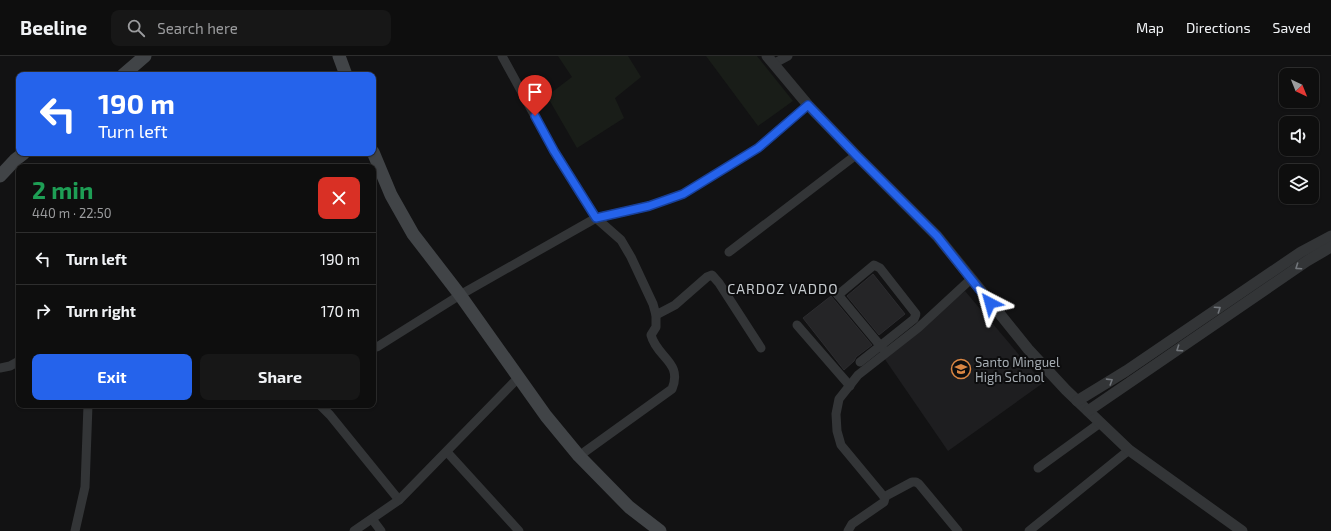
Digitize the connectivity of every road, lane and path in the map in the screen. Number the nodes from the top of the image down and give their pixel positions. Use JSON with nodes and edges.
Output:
{"nodes":[{"id":1,"x":145,"y":56,"type":"edge"},
{"id":2,"x":339,"y":56,"type":"edge"},
{"id":3,"x":502,"y":56,"type":"edge"},
{"id":4,"x":788,"y":56,"type":"edge"},
{"id":5,"x":770,"y":60,"type":"edge"},
{"id":6,"x":126,"y":72,"type":"edge"},
{"id":7,"x":345,"y":72,"type":"edge"},
{"id":8,"x":808,"y":105,"type":"junction"},
{"id":9,"x":856,"y":155,"type":"junction"},
{"id":10,"x":375,"y":156,"type":"edge"},
{"id":11,"x":20,"y":160,"type":"edge"},
{"id":12,"x":0,"y":176,"type":"edge"},
{"id":13,"x":596,"y":218,"type":"junction"},
{"id":14,"x":1331,"y":236,"type":"edge"},
{"id":15,"x":1331,"y":247,"type":"edge"},
{"id":16,"x":729,"y":252,"type":"dead end"},
{"id":17,"x":971,"y":279,"type":"junction"},
{"id":18,"x":460,"y":295,"type":"junction"},
{"id":19,"x":656,"y":316,"type":"junction"},
{"id":20,"x":797,"y":325,"type":"dead end"},
{"id":21,"x":880,"y":346,"type":"junction"},
{"id":22,"x":376,"y":347,"type":"edge"},
{"id":23,"x":761,"y":348,"type":"dead end"},
{"id":24,"x":886,"y":353,"type":"junction"},
{"id":25,"x":860,"y":362,"type":"dead end"},
{"id":26,"x":16,"y":363,"type":"edge"},
{"id":27,"x":0,"y":368,"type":"edge"},
{"id":28,"x":519,"y":377,"type":"junction"},
{"id":29,"x":850,"y":386,"type":"junction"},
{"id":30,"x":1077,"y":401,"type":"junction"},
{"id":31,"x":88,"y":408,"type":"edge"},
{"id":32,"x":323,"y":408,"type":"edge"},
{"id":33,"x":1088,"y":411,"type":"junction"},
{"id":34,"x":1100,"y":423,"type":"junction"},
{"id":35,"x":1130,"y":450,"type":"junction"},
{"id":36,"x":447,"y":452,"type":"junction"},
{"id":37,"x":579,"y":456,"type":"junction"},
{"id":38,"x":1038,"y":468,"type":"dead end"},
{"id":39,"x":884,"y":497,"type":"junction"},
{"id":40,"x":399,"y":500,"type":"junction"},
{"id":41,"x":372,"y":519,"type":"junction"},
{"id":42,"x":75,"y":531,"type":"edge"},
{"id":43,"x":354,"y":531,"type":"edge"},
{"id":44,"x":381,"y":531,"type":"edge"},
{"id":45,"x":519,"y":531,"type":"edge"},
{"id":46,"x":660,"y":531,"type":"edge"},
{"id":47,"x":848,"y":531,"type":"edge"},
{"id":48,"x":958,"y":531,"type":"edge"},
{"id":49,"x":1029,"y":531,"type":"edge"},
{"id":50,"x":1242,"y":531,"type":"edge"}],
"edges":[{"from":1,"to":6,"type":"main road"},
{"from":2,"to":7,"type":"main road"},
{"from":3,"to":13,"type":"street"},
{"from":4,"to":5,"type":"street"},
{"from":5,"to":8,"type":"street"},
{"from":8,"to":9,"type":"street"},
{"from":8,"to":13,"type":"street"},
{"from":9,"to":16,"type":"street"},
{"from":9,"to":17,"type":"street"},
{"from":10,"to":18,"type":"main road"},
{"from":11,"to":12,"type":"main road"},
{"from":13,"to":18,"type":"street"},
{"from":13,"to":19,"type":"street"},
{"from":30,"to":14,"type":"street","one_way":true},
{"from":15,"to":33,"type":"street","one_way":true},
{"from":17,"to":24,"type":"street"},
{"from":17,"to":30,"type":"street"},
{"from":18,"to":22,"type":"street"},
{"from":18,"to":28,"type":"main road"},
{"from":19,"to":23,"type":"street"},
{"from":19,"to":37,"type":"street"},
{"from":20,"to":29,"type":"street"},
{"from":21,"to":21,"type":"street"},
{"from":21,"to":24,"type":"street"},
{"from":21,"to":25,"type":"street"},
{"from":24,"to":29,"type":"street"},
{"from":26,"to":27,"type":"street"},
{"from":28,"to":36,"type":"street"},
{"from":28,"to":37,"type":"main road"},
{"from":29,"to":39,"type":"street"},
{"from":30,"to":33,"type":"street"},
{"from":31,"to":42,"type":"street"},
{"from":32,"to":40,"type":"street"},
{"from":33,"to":34,"type":"street"},
{"from":34,"to":35,"type":"street"},
{"from":34,"to":38,"type":"street"},
{"from":35,"to":49,"type":"street"},
{"from":35,"to":50,"type":"street"},
{"from":36,"to":40,"type":"street"},
{"from":36,"to":45,"type":"street"},
{"from":37,"to":46,"type":"main road"},
{"from":39,"to":47,"type":"street"},
{"from":39,"to":48,"type":"street"},
{"from":40,"to":41,"type":"street"},
{"from":41,"to":43,"type":"street"},
{"from":41,"to":44,"type":"street"}]}
